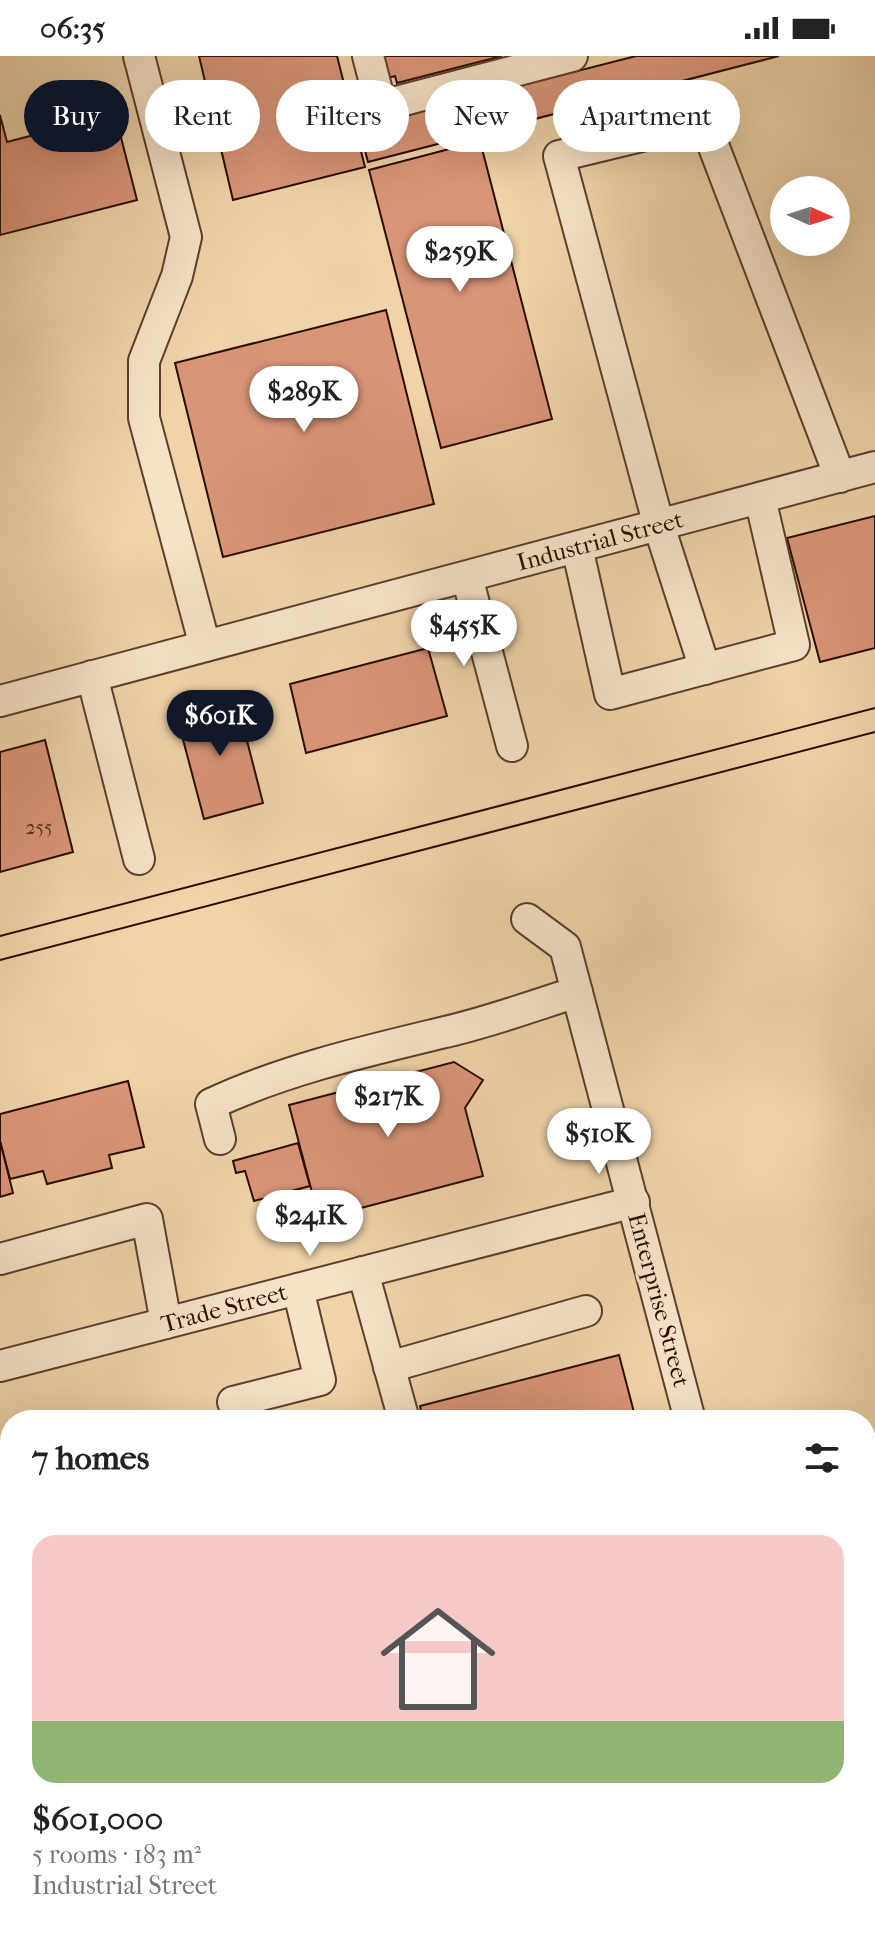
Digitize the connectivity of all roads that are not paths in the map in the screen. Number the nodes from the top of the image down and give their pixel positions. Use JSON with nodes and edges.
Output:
{"nodes":[{"id":1,"x":139,"y":56,"type":"edge"},
{"id":2,"x":368,"y":56,"type":"edge"},
{"id":3,"x":572,"y":56,"type":"edge"},
{"id":4,"x":875,"y":467,"type":"edge"},
{"id":5,"x":840,"y":477,"type":"junction"},
{"id":6,"x":760,"y":498,"type":"junction"},
{"id":7,"x":659,"y":526,"type":"junction"},
{"id":8,"x":577,"y":547,"type":"junction"},
{"id":9,"x":467,"y":577,"type":"junction"},
{"id":10,"x":205,"y":646,"type":"junction"},
{"id":11,"x":705,"y":669,"type":"junction"},
{"id":12,"x":92,"y":676,"type":"junction"},
{"id":13,"x":0,"y":701,"type":"edge"},
{"id":14,"x":512,"y":746,"type":"dead end"},
{"id":15,"x":139,"y":859,"type":"dead end"},
{"id":16,"x":527,"y":919,"type":"dead end"},
{"id":17,"x":577,"y":992,"type":"junction"},
{"id":18,"x":220,"y":1139,"type":"dead end"},
{"id":19,"x":634,"y":1202,"type":"junction"},
{"id":20,"x":0,"y":1259,"type":"edge"},
{"id":21,"x":363,"y":1272,"type":"junction"},
{"id":22,"x":298,"y":1289,"type":"junction"},
{"id":23,"x":586,"y":1311,"type":"dead end"},
{"id":24,"x":166,"y":1323,"type":"junction"},
{"id":25,"x":0,"y":1366,"type":"edge"},
{"id":26,"x":389,"y":1367,"type":"junction"},
{"id":27,"x":233,"y":1402,"type":"dead end"},
{"id":28,"x":401,"y":1410,"type":"edge"},
{"id":29,"x":687,"y":1410,"type":"edge"}],
"edges":[{"from":1,"to":10,"type":"street"},
{"from":2,"to":3,"type":"street"},
{"from":4,"to":5,"type":"street","name":"Industrial Street"},
{"from":5,"to":6,"type":"street","name":"Industrial Street"},
{"from":5,"to":7,"type":"street"},
{"from":6,"to":7,"type":"street","name":"Industrial Street"},
{"from":6,"to":11,"type":"street"},
{"from":7,"to":8,"type":"street","name":"Industrial Street"},
{"from":7,"to":11,"type":"street"},
{"from":8,"to":9,"type":"street","name":"Industrial Street"},
{"from":8,"to":11,"type":"street"},
{"from":9,"to":10,"type":"street","name":"Industrial Street"},
{"from":9,"to":14,"type":"street"},
{"from":10,"to":12,"type":"street","name":"Industrial Street"},
{"from":12,"to":13,"type":"street","name":"Industrial Street"},
{"from":12,"to":15,"type":"street"},
{"from":16,"to":17,"type":"street","name":"Enterprise Street"},
{"from":17,"to":18,"type":"street"},
{"from":17,"to":19,"type":"street","name":"Enterprise Street"},
{"from":19,"to":21,"type":"street","name":"Trade Street"},
{"from":19,"to":29,"type":"street","name":"Enterprise Street"},
{"from":20,"to":24,"type":"street"},
{"from":21,"to":22,"type":"street","name":"Trade Street"},
{"from":21,"to":26,"type":"street"},
{"from":22,"to":24,"type":"street","name":"Trade Street"},
{"from":22,"to":27,"type":"street"},
{"from":23,"to":26,"type":"street"},
{"from":24,"to":25,"type":"street","name":"Trade Street"},
{"from":26,"to":28,"type":"street"}]}
